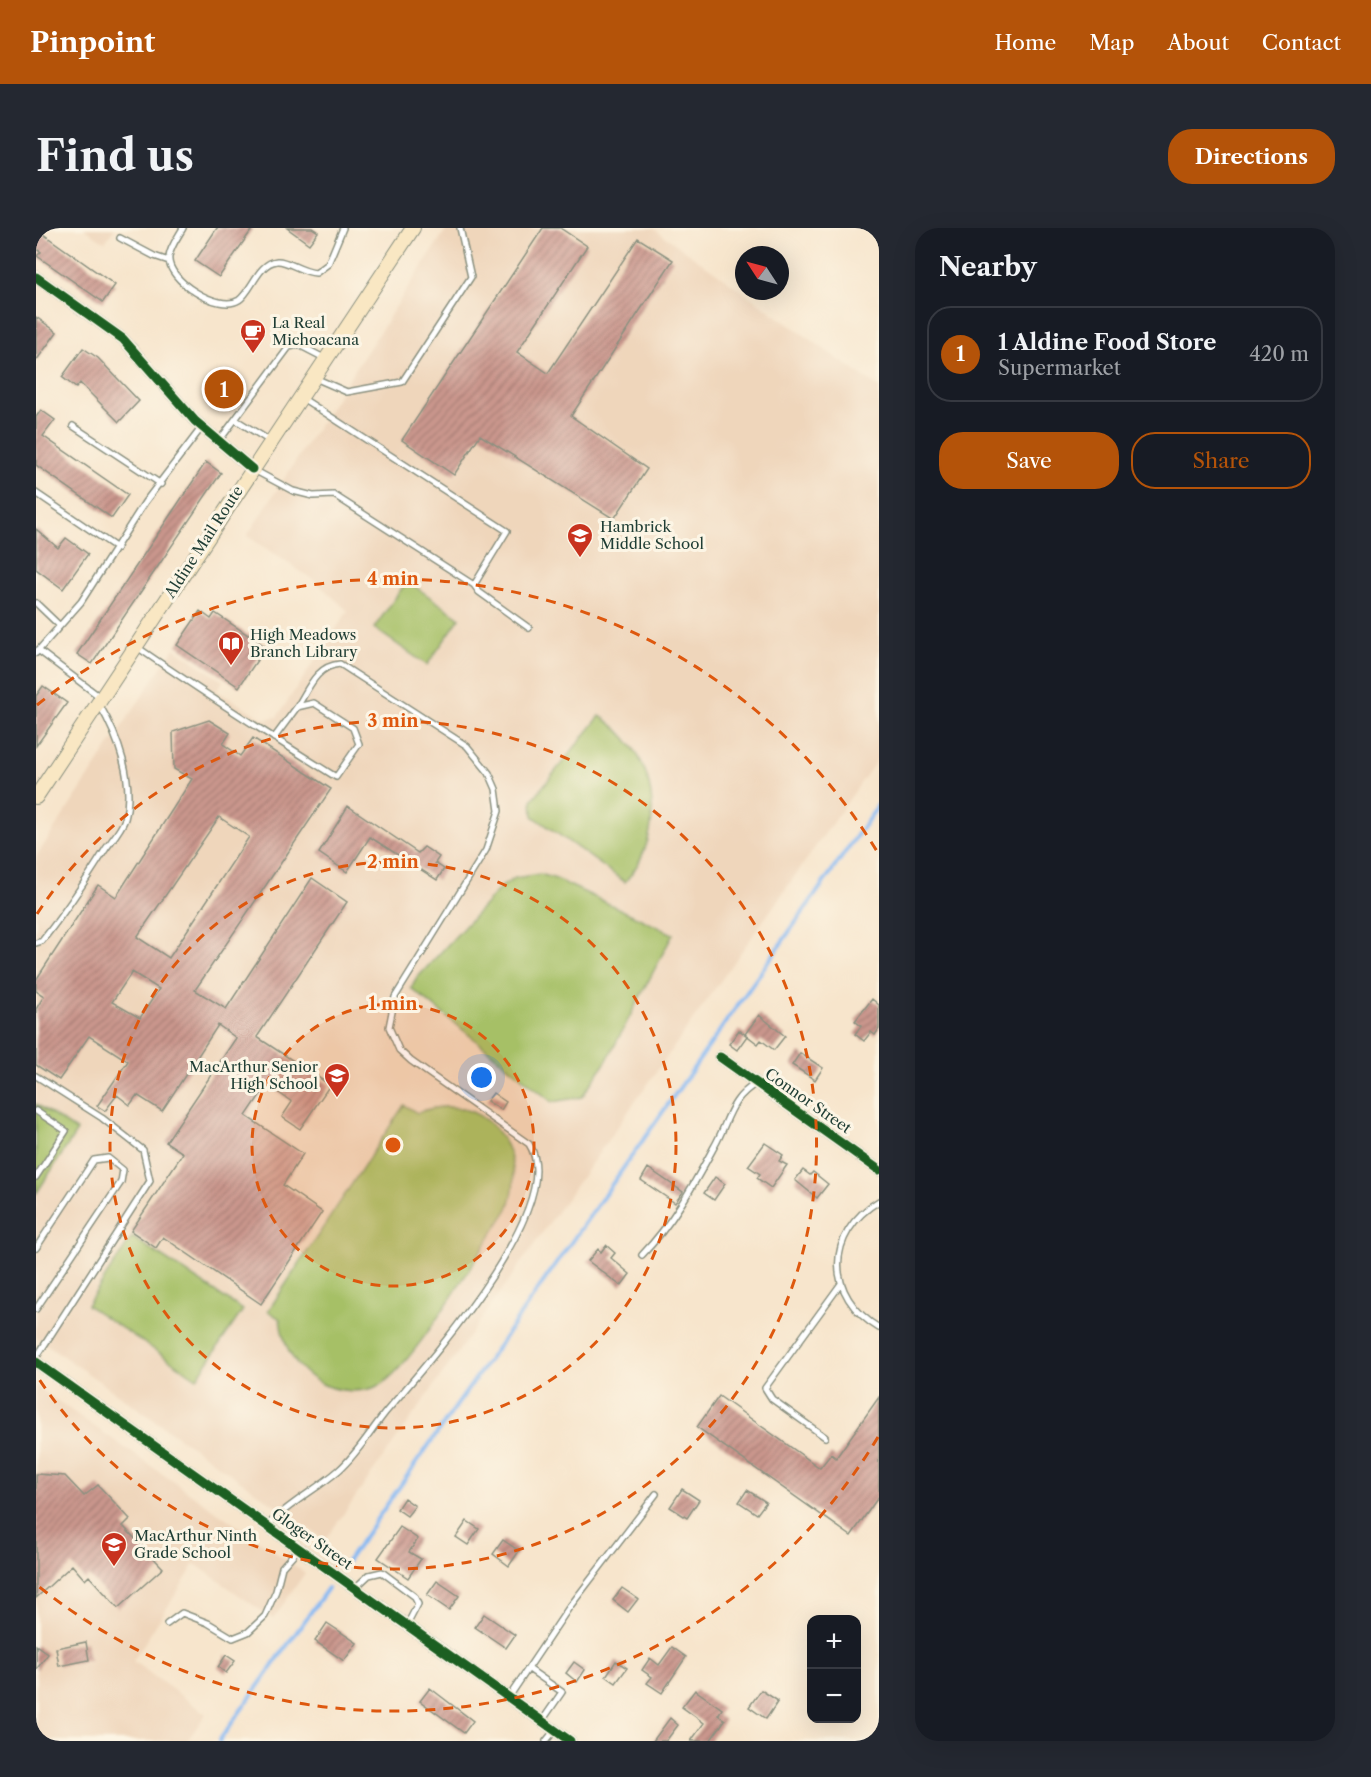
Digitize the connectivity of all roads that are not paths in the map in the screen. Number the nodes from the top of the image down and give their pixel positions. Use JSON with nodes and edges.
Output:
{"nodes":[{"id":1,"x":183,"y":228,"type":"edge"},
{"id":2,"x":343,"y":228,"type":"edge"},
{"id":3,"x":412,"y":228,"type":"edge"},
{"id":4,"x":460,"y":228,"type":"edge"},
{"id":5,"x":120,"y":238,"type":"dead end"},
{"id":6,"x":169,"y":261,"type":"junction"},
{"id":7,"x":37,"y":279,"type":"edge"},
{"id":8,"x":326,"y":359,"type":"junction"},
{"id":9,"x":313,"y":378,"type":"junction"},
{"id":10,"x":300,"y":397,"type":"junction"},
{"id":11,"x":236,"y":420,"type":"junction"},
{"id":12,"x":73,"y":426,"type":"dead end"},
{"id":13,"x":202,"y":427,"type":"junction"},
{"id":14,"x":219,"y":441,"type":"junction"},
{"id":15,"x":271,"y":441,"type":"junction"},
{"id":16,"x":252,"y":469,"type":"junction"},
{"id":17,"x":161,"y":484,"type":"junction"},
{"id":18,"x":36,"y":493,"type":"edge"},
{"id":19,"x":117,"y":548,"type":"junction"},
{"id":20,"x":474,"y":585,"type":"junction"},
{"id":21,"x":36,"y":603,"type":"edge"},
{"id":22,"x":60,"y":626,"type":"junction"},
{"id":23,"x":529,"y":628,"type":"dead end"},
{"id":24,"x":135,"y":646,"type":"junction"},
{"id":25,"x":37,"y":652,"type":"edge"},
{"id":26,"x":100,"y":700,"type":"junction"},
{"id":27,"x":297,"y":707,"type":"junction"},
{"id":28,"x":274,"y":738,"type":"junction"},
{"id":29,"x":36,"y":797,"type":"edge"},
{"id":30,"x":36,"y":943,"type":"edge"},
{"id":31,"x":720,"y":1057,"type":"dead end"},
{"id":32,"x":36,"y":1076,"type":"edge"},
{"id":33,"x":757,"y":1083,"type":"junction"},
{"id":34,"x":36,"y":1111,"type":"edge"},
{"id":35,"x":879,"y":1170,"type":"edge"},
{"id":36,"x":36,"y":1177,"type":"edge"},
{"id":37,"x":879,"y":1201,"type":"edge"},
{"id":38,"x":36,"y":1248,"type":"edge"},
{"id":39,"x":642,"y":1255,"type":"dead end"},
{"id":40,"x":840,"y":1285,"type":"junction"},
{"id":41,"x":36,"y":1309,"type":"edge"},
{"id":42,"x":879,"y":1328,"type":"edge"},
{"id":43,"x":36,"y":1360,"type":"edge"},
{"id":44,"x":825,"y":1437,"type":"dead end"},
{"id":45,"x":656,"y":1494,"type":"dead end"},
{"id":46,"x":267,"y":1526,"type":"junction"},
{"id":47,"x":299,"y":1548,"type":"junction"},
{"id":48,"x":355,"y":1588,"type":"junction"},
{"id":49,"x":167,"y":1624,"type":"dead end"},
{"id":50,"x":407,"y":1625,"type":"junction"},
{"id":51,"x":528,"y":1669,"type":"junction"},
{"id":52,"x":509,"y":1697,"type":"junction"},
{"id":53,"x":542,"y":1721,"type":"junction"},
{"id":54,"x":555,"y":1730,"type":"junction"},
{"id":55,"x":546,"y":1741,"type":"edge"},
{"id":56,"x":570,"y":1741,"type":"edge"}],
"edges":[{"from":1,"to":6,"type":"lane"},
{"from":2,"to":6,"type":"lane"},
{"from":3,"to":8,"type":"main road","name":"Aldine Mail Route"},
{"from":4,"to":9,"type":"lane"},
{"from":5,"to":6,"type":"lane"},
{"from":7,"to":13,"type":"street"},
{"from":8,"to":9,"type":"main road","name":"Aldine Mail Route"},
{"from":8,"to":11,"type":"lane"},
{"from":9,"to":10,"type":"main road","name":"Aldine Mail Route"},
{"from":10,"to":15,"type":"main road","name":"Aldine Mail Route"},
{"from":10,"to":20,"type":"lane"},
{"from":11,"to":14,"type":"lane"},
{"from":11,"to":15,"type":"lane"},
{"from":12,"to":17,"type":"lane"},
{"from":13,"to":14,"type":"street"},
{"from":13,"to":17,"type":"lane"},
{"from":14,"to":16,"type":"street"},
{"from":15,"to":16,"type":"main road","name":"Aldine Mail Route"},
{"from":16,"to":20,"type":"lane"},
{"from":16,"to":24,"type":"main road","name":"Aldine Mail Route"},
{"from":17,"to":19,"type":"lane"},
{"from":18,"to":19,"type":"lane"},
{"from":19,"to":22,"type":"lane"},
{"from":20,"to":23,"type":"lane"},
{"from":21,"to":22,"type":"lane"},
{"from":22,"to":25,"type":"lane"},
{"from":24,"to":26,"type":"main road","name":"Aldine Mail Route"},
{"from":24,"to":28,"type":"lane"},
{"from":25,"to":26,"type":"lane"},
{"from":26,"to":29,"type":"main road","name":"Aldine Mail Route"},
{"from":26,"to":30,"type":"lane"},
{"from":27,"to":28,"type":"lane"},
{"from":27,"to":28,"type":"lane"},
{"from":27,"to":46,"type":"lane"},
{"from":31,"to":33,"type":"street","name":"Connor Street"},
{"from":32,"to":43,"type":"lane"},
{"from":33,"to":35,"type":"street","name":"Connor Street"},
{"from":33,"to":39,"type":"lane"},
{"from":34,"to":36,"type":"lane"},
{"from":37,"to":40,"type":"lane"},
{"from":38,"to":41,"type":"lane"},
{"from":40,"to":42,"type":"lane"},
{"from":40,"to":44,"type":"lane"},
{"from":43,"to":46,"type":"street","name":"Gloger Street"},
{"from":45,"to":51,"type":"lane"},
{"from":46,"to":47,"type":"street","name":"Gloger Street"},
{"from":47,"to":48,"type":"street","name":"Gloger Street"},
{"from":47,"to":49,"type":"lane"},
{"from":48,"to":50,"type":"street","name":"Gloger Street"},
{"from":48,"to":50,"type":"lane"},
{"from":50,"to":52,"type":"street","name":"Gloger Street"},
{"from":51,"to":52,"type":"lane"},
{"from":51,"to":53,"type":"lane"},
{"from":52,"to":53,"type":"street","name":"Gloger Street"},
{"from":53,"to":54,"type":"street","name":"Gloger Street"},
{"from":54,"to":55,"type":"lane"},
{"from":54,"to":56,"type":"street","name":"Gloger Street"}]}
